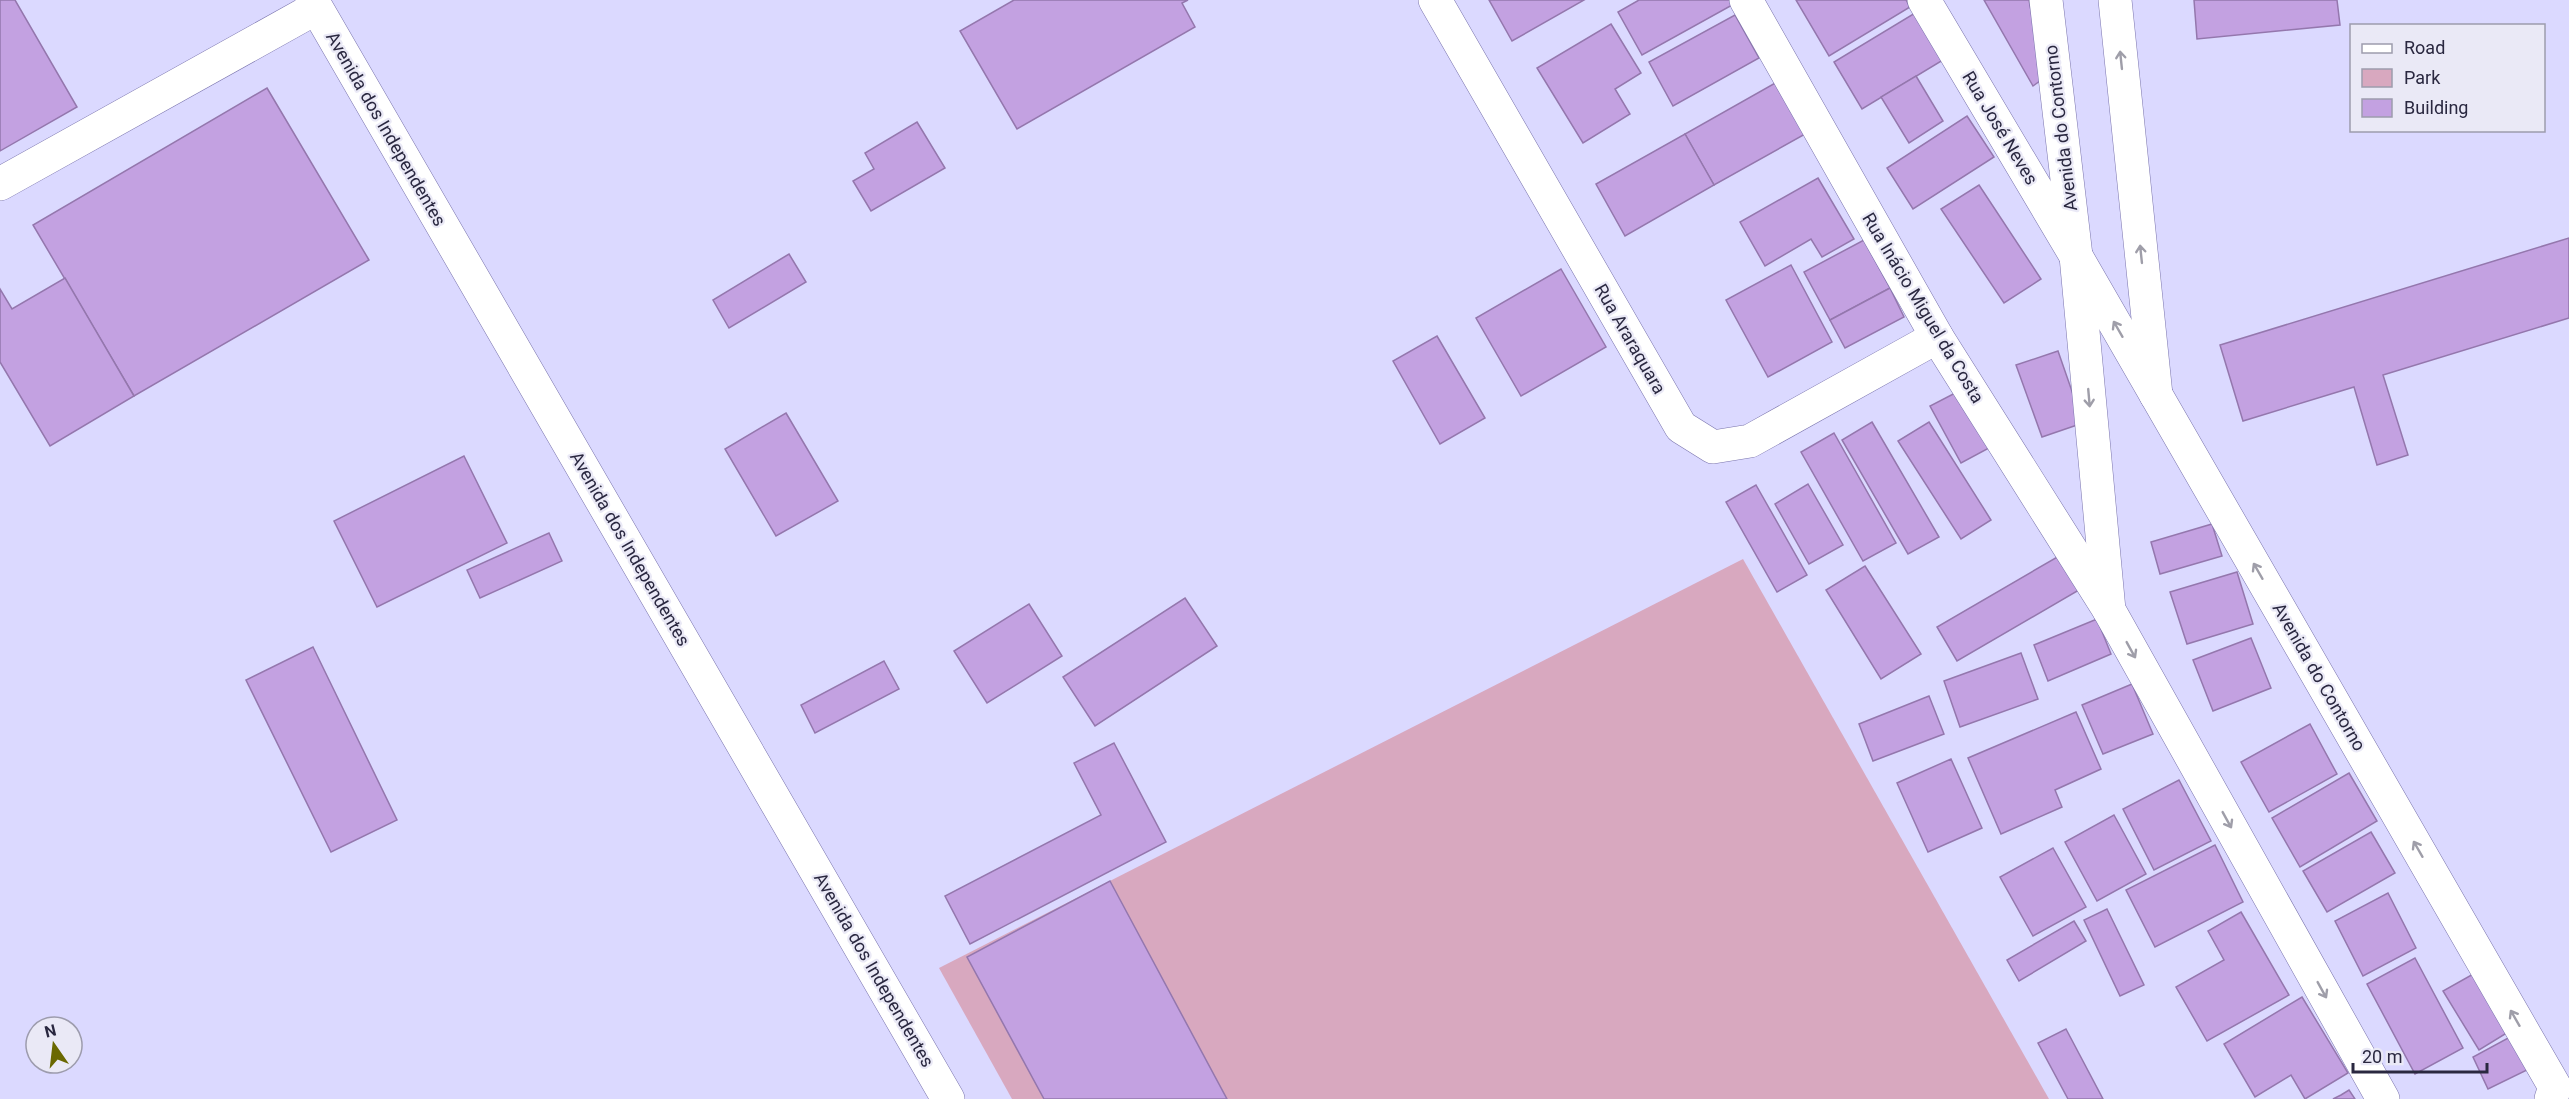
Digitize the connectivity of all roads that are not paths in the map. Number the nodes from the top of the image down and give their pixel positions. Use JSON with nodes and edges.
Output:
{"nodes":[{"id":1,"x":1435,"y":0,"type":"edge"},
{"id":2,"x":1746,"y":0,"type":"edge"},
{"id":3,"x":1924,"y":0,"type":"edge"},
{"id":4,"x":2046,"y":0,"type":"edge"},
{"id":5,"x":2115,"y":0,"type":"edge"},
{"id":6,"x":314,"y":4,"type":"edge"},
{"id":7,"x":0,"y":184,"type":"edge"},
{"id":8,"x":2076,"y":256,"type":"junction"},
{"id":9,"x":1938,"y":337,"type":"junction"},
{"id":10,"x":2156,"y":396,"type":"junction"},
{"id":11,"x":2109,"y":610,"type":"junction"},
{"id":12,"x":2558,"y":1089,"type":"edge"},
{"id":13,"x":948,"y":1099,"type":"edge"},
{"id":14,"x":2384,"y":1099,"type":"edge"}],
"edges":[{"from":1,"to":9,"type":"street","name":"Rua Araraquara"},
{"from":2,"to":9,"type":"street","name":"Rua Inácio Miguel da Costa"},
{"from":3,"to":8,"type":"street","name":"Rua José Neves"},
{"from":4,"to":8,"type":"street","name":"Avenida do Contorno"},
{"from":10,"to":5,"type":"street","one_way":true},
{"from":6,"to":7,"type":"street"},
{"from":6,"to":13,"type":"street","name":"Avenida dos Independentes"},
{"from":10,"to":8,"type":"street","name":"Avenida do Contorno","one_way":true},
{"from":8,"to":11,"type":"street","name":"Avenida do Contorno","one_way":true},
{"from":9,"to":11,"type":"street","name":"Rua Inácio Miguel da Costa"},
{"from":12,"to":10,"type":"street","name":"Avenida do Contorno","one_way":true},
{"from":11,"to":14,"type":"street","name":"Avenida do Contorno","one_way":true}]}
